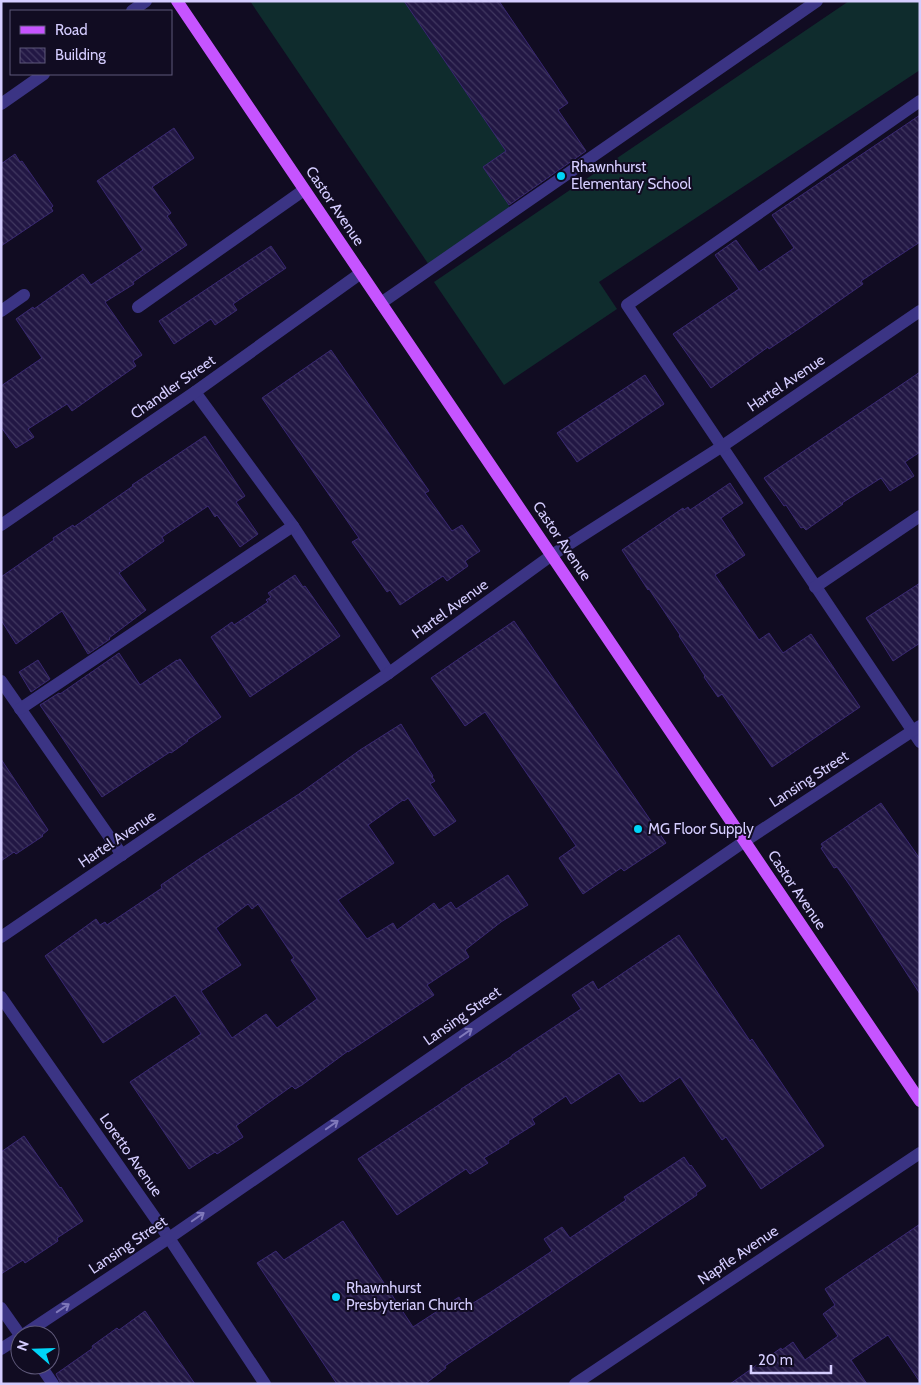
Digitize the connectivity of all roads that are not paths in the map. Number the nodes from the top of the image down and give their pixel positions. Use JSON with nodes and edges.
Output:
{"nodes":[{"id":1,"x":146,"y":1,"type":"edge"},
{"id":2,"x":177,"y":1,"type":"edge"},
{"id":3,"x":817,"y":1,"type":"edge"},
{"id":4,"x":133,"y":10,"type":"edge"},
{"id":5,"x":43,"y":75,"type":"edge"},
{"id":6,"x":920,"y":100,"type":"edge"},
{"id":7,"x":1,"y":104,"type":"edge"},
{"id":8,"x":304,"y":190,"type":"junction"},
{"id":9,"x":361,"y":273,"type":"junction"},
{"id":10,"x":24,"y":295,"type":"dead end"},
{"id":11,"x":381,"y":303,"type":"junction"},
{"id":12,"x":138,"y":307,"type":"dead end"},
{"id":13,"x":1,"y":311,"type":"edge"},
{"id":14,"x":920,"y":311,"type":"edge"},
{"id":15,"x":195,"y":392,"type":"junction"},
{"id":16,"x":721,"y":447,"type":"junction"},
{"id":17,"x":920,"y":516,"type":"edge"},
{"id":18,"x":1,"y":525,"type":"edge"},
{"id":19,"x":293,"y":526,"type":"junction"},
{"id":20,"x":552,"y":555,"type":"junction"},
{"id":21,"x":815,"y":587,"type":"junction"},
{"id":22,"x":389,"y":673,"type":"junction"},
{"id":23,"x":1,"y":681,"type":"edge"},
{"id":24,"x":20,"y":708,"type":"junction"},
{"id":25,"x":916,"y":728,"type":"edge"},
{"id":26,"x":920,"y":742,"type":"edge"},
{"id":27,"x":745,"y":841,"type":"junction"},
{"id":28,"x":122,"y":855,"type":"junction"},
{"id":29,"x":1,"y":937,"type":"edge"},
{"id":30,"x":1,"y":997,"type":"edge"},
{"id":31,"x":920,"y":1101,"type":"edge"},
{"id":32,"x":920,"y":1153,"type":"edge"},
{"id":33,"x":169,"y":1238,"type":"junction"},
{"id":34,"x":1,"y":1308,"type":"edge"},
{"id":35,"x":13,"y":1325,"type":"edge"},
{"id":36,"x":38,"y":1325,"type":"edge"},
{"id":37,"x":265,"y":1384,"type":"edge"},
{"id":38,"x":575,"y":1384,"type":"edge"}],
"edges":[{"from":1,"to":4,"type":"street"},
{"from":2,"to":8,"type":"main road","name":"Castor Avenue"},
{"from":3,"to":11,"type":"street"},
{"from":5,"to":7,"type":"street"},
{"from":6,"to":16,"type":"street"},
{"from":8,"to":9,"type":"main road","name":"Castor Avenue"},
{"from":8,"to":12,"type":"street"},
{"from":9,"to":11,"type":"main road","name":"Castor Avenue"},
{"from":9,"to":15,"type":"street","name":"Chandler Street"},
{"from":10,"to":13,"type":"street"},
{"from":11,"to":20,"type":"main road","name":"Castor Avenue"},
{"from":14,"to":16,"type":"street","name":"Hartel Avenue"},
{"from":15,"to":18,"type":"street","name":"Chandler Street"},
{"from":15,"to":19,"type":"street"},
{"from":16,"to":20,"type":"street","name":"Hartel Avenue"},
{"from":16,"to":21,"type":"street"},
{"from":17,"to":21,"type":"street"},
{"from":19,"to":22,"type":"street"},
{"from":19,"to":24,"type":"street"},
{"from":20,"to":22,"type":"street","name":"Hartel Avenue"},
{"from":20,"to":27,"type":"main road","name":"Castor Avenue"},
{"from":21,"to":25,"type":"street"},
{"from":22,"to":28,"type":"street","name":"Hartel Avenue"},
{"from":23,"to":24,"type":"street"},
{"from":24,"to":28,"type":"street"},
{"from":25,"to":26,"type":"street"},
{"from":25,"to":27,"type":"street","name":"Lansing Street"},
{"from":27,"to":31,"type":"main road","name":"Castor Avenue"},
{"from":33,"to":27,"type":"street","name":"Lansing Street","one_way":true},
{"from":28,"to":29,"type":"street","name":"Hartel Avenue"},
{"from":30,"to":33,"type":"street","name":"Loretto Avenue"},
{"from":32,"to":38,"type":"street","name":"Napfle Avenue"},
{"from":36,"to":33,"type":"street","name":"Lansing Street","one_way":true},
{"from":33,"to":37,"type":"street","name":"Loretto Avenue"},
{"from":34,"to":35,"type":"street"}]}
